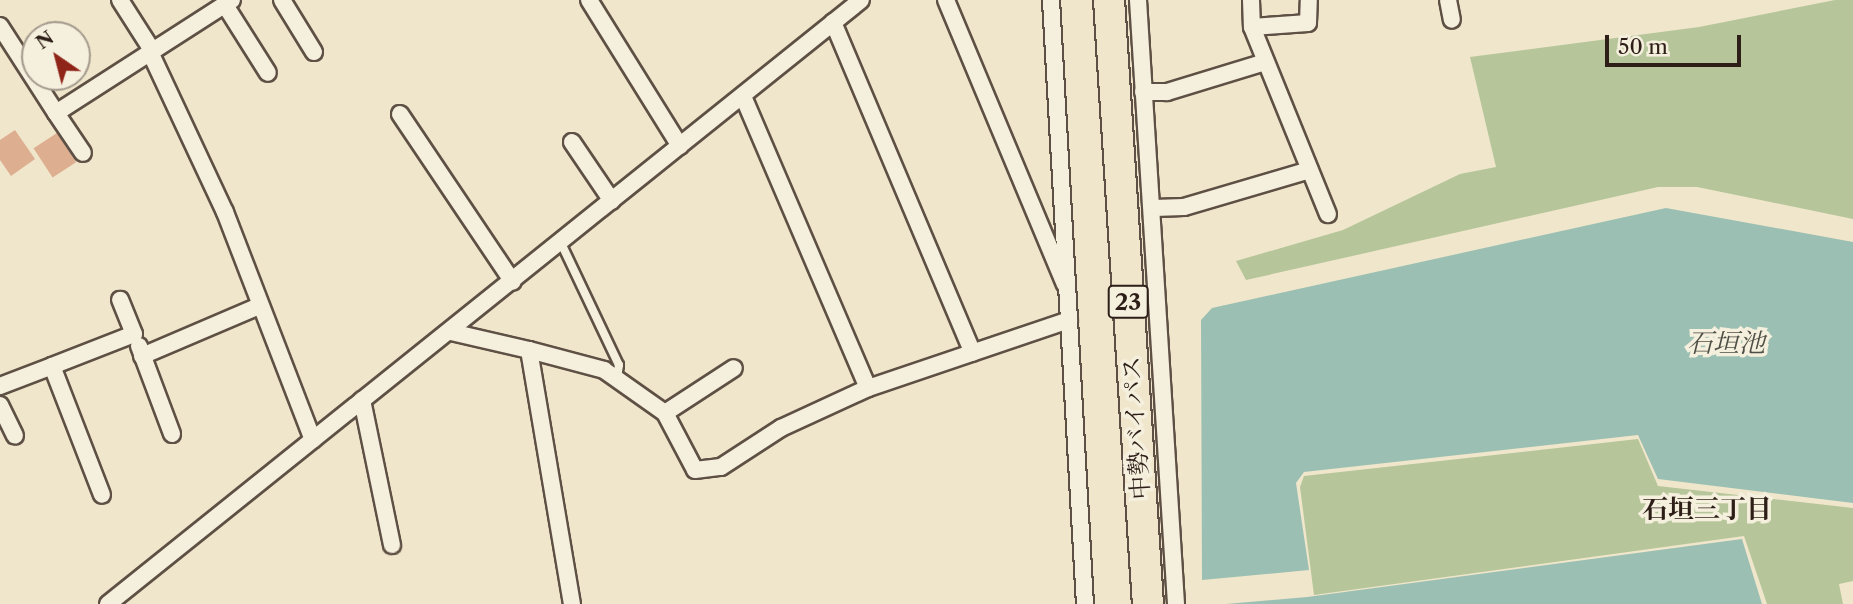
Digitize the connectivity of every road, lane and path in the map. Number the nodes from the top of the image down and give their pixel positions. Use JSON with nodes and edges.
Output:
{"nodes":[{"id":1,"x":120,"y":0,"type":"edge"},
{"id":2,"x":282,"y":0,"type":"edge"},
{"id":3,"x":589,"y":0,"type":"edge"},
{"id":4,"x":861,"y":0,"type":"edge"},
{"id":5,"x":946,"y":0,"type":"edge"},
{"id":6,"x":1051,"y":0,"type":"edge"},
{"id":7,"x":1109,"y":0,"type":"edge"},
{"id":8,"x":1138,"y":0,"type":"edge"},
{"id":9,"x":1251,"y":0,"type":"edge"},
{"id":10,"x":1309,"y":0,"type":"edge"},
{"id":11,"x":1448,"y":0,"type":"edge"},
{"id":12,"x":228,"y":2,"type":"edge"},
{"id":13,"x":1452,"y":20,"type":"dead end"},
{"id":14,"x":833,"y":22,"type":"junction"},
{"id":15,"x":0,"y":26,"type":"edge"},
{"id":16,"x":1252,"y":27,"type":"junction"},
{"id":17,"x":151,"y":51,"type":"junction"},
{"id":18,"x":314,"y":52,"type":"dead end"},
{"id":19,"x":1265,"y":62,"type":"junction"},
{"id":20,"x":268,"y":73,"type":"dead end"},
{"id":21,"x":1143,"y":92,"type":"junction"},
{"id":22,"x":743,"y":96,"type":"junction"},
{"id":23,"x":56,"y":113,"type":"junction"},
{"id":24,"x":400,"y":114,"type":"dead end"},
{"id":25,"x":572,"y":142,"type":"dead end"},
{"id":26,"x":680,"y":146,"type":"junction"},
{"id":27,"x":83,"y":153,"type":"dead end"},
{"id":28,"x":1310,"y":170,"type":"junction"},
{"id":29,"x":612,"y":201,"type":"junction"},
{"id":30,"x":1154,"y":208,"type":"junction"},
{"id":31,"x":1328,"y":214,"type":"dead end"},
{"id":32,"x":561,"y":243,"type":"junction"},
{"id":33,"x":513,"y":282,"type":"junction"},
{"id":34,"x":1068,"y":292,"type":"junction"},
{"id":35,"x":120,"y":300,"type":"dead end"},
{"id":36,"x":260,"y":306,"type":"junction"},
{"id":37,"x":1069,"y":320,"type":"junction"},
{"id":38,"x":451,"y":332,"type":"junction"},
{"id":39,"x":134,"y":334,"type":"junction"},
{"id":40,"x":529,"y":350,"type":"junction"},
{"id":41,"x":973,"y":353,"type":"junction"},
{"id":42,"x":142,"y":356,"type":"junction"},
{"id":43,"x":52,"y":366,"type":"junction"},
{"id":44,"x":734,"y":368,"type":"dead end"},
{"id":45,"x":617,"y":378,"type":"junction"},
{"id":46,"x":0,"y":386,"type":"edge"},
{"id":47,"x":867,"y":388,"type":"junction"},
{"id":48,"x":362,"y":400,"type":"junction"},
{"id":49,"x":0,"y":405,"type":"edge"},
{"id":50,"x":665,"y":413,"type":"junction"},
{"id":51,"x":172,"y":434,"type":"dead end"},
{"id":52,"x":15,"y":436,"type":"dead end"},
{"id":53,"x":313,"y":440,"type":"junction"},
{"id":54,"x":102,"y":495,"type":"dead end"},
{"id":55,"x":392,"y":545,"type":"dead end"},
{"id":56,"x":108,"y":604,"type":"edge"},
{"id":57,"x":572,"y":604,"type":"edge"},
{"id":58,"x":1085,"y":604,"type":"edge"},
{"id":59,"x":1147,"y":604,"type":"edge"},
{"id":60,"x":1176,"y":604,"type":"edge"}],
"edges":[{"from":1,"to":17,"type":"street"},
{"from":2,"to":18,"type":"street"},
{"from":3,"to":26,"type":"street"},
{"from":4,"to":14,"type":"street"},
{"from":5,"to":34,"type":"street"},
{"from":6,"to":34,"type":"street"},
{"from":7,"to":59,"type":"highway","name":"中勢バイパス","number":"23"},
{"from":8,"to":21,"type":"street"},
{"from":9,"to":16,"type":"street"},
{"from":10,"to":16,"type":"street"},
{"from":11,"to":13,"type":"street"},
{"from":12,"to":17,"type":"street"},
{"from":12,"to":20,"type":"street"},
{"from":14,"to":22,"type":"street"},
{"from":14,"to":41,"type":"street"},
{"from":15,"to":23,"type":"street"},
{"from":16,"to":19,"type":"street"},
{"from":17,"to":23,"type":"street"},
{"from":17,"to":36,"type":"street"},
{"from":19,"to":21,"type":"street"},
{"from":19,"to":28,"type":"street"},
{"from":21,"to":30,"type":"street"},
{"from":22,"to":26,"type":"street"},
{"from":22,"to":47,"type":"street"},
{"from":23,"to":27,"type":"street"},
{"from":24,"to":33,"type":"street"},
{"from":25,"to":29,"type":"street"},
{"from":26,"to":29,"type":"street"},
{"from":28,"to":30,"type":"street"},
{"from":28,"to":31,"type":"street"},
{"from":29,"to":32,"type":"street"},
{"from":30,"to":60,"type":"street"},
{"from":32,"to":33,"type":"street"},
{"from":32,"to":45,"type":"lane"},
{"from":33,"to":38,"type":"street"},
{"from":34,"to":37,"type":"street"},
{"from":35,"to":39,"type":"street"},
{"from":36,"to":42,"type":"street"},
{"from":36,"to":53,"type":"street"},
{"from":37,"to":41,"type":"street"},
{"from":37,"to":58,"type":"street"},
{"from":38,"to":40,"type":"street"},
{"from":38,"to":48,"type":"street"},
{"from":39,"to":42,"type":"street"},
{"from":39,"to":43,"type":"street"},
{"from":40,"to":45,"type":"street"},
{"from":40,"to":57,"type":"street"},
{"from":41,"to":47,"type":"street"},
{"from":42,"to":51,"type":"street"},
{"from":43,"to":46,"type":"street"},
{"from":43,"to":54,"type":"street"},
{"from":44,"to":50,"type":"street"},
{"from":45,"to":50,"type":"street"},
{"from":47,"to":50,"type":"street"},
{"from":48,"to":53,"type":"street"},
{"from":48,"to":55,"type":"street"},
{"from":49,"to":52,"type":"street"},
{"from":53,"to":56,"type":"street"}]}
